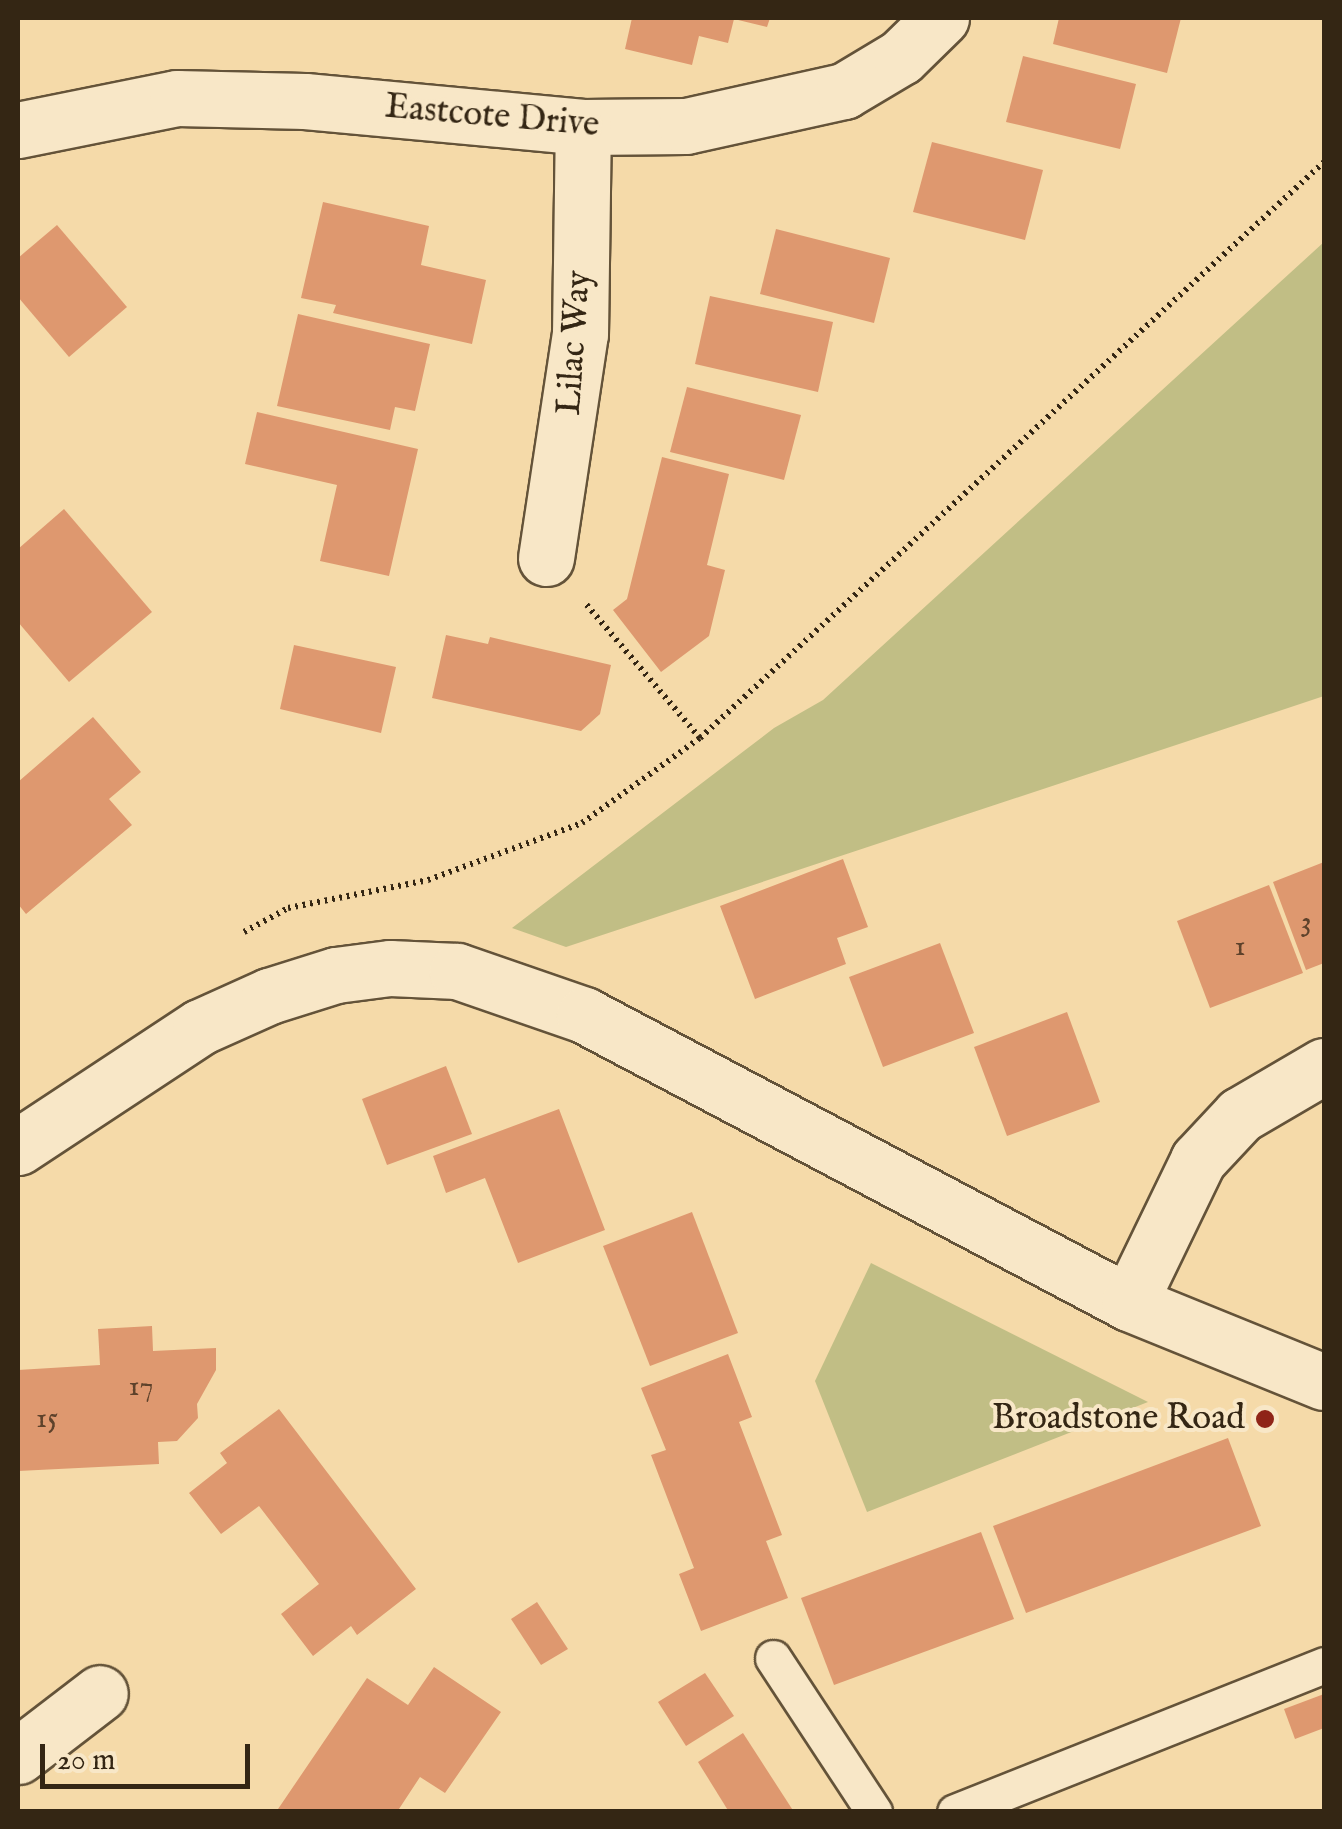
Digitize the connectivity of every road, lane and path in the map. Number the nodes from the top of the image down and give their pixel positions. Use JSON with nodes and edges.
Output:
{"nodes":[{"id":1,"x":941,"y":18,"type":"edge"},
{"id":2,"x":584,"y":127,"type":"junction"},
{"id":3,"x":18,"y":130,"type":"edge"},
{"id":4,"x":1324,"y":162,"type":"edge"},
{"id":5,"x":546,"y":558,"type":"joint"},
{"id":6,"x":700,"y":738,"type":"junction"},
{"id":7,"x":238,"y":935,"type":"dead end"},
{"id":8,"x":1324,"y":1066,"type":"edge"},
{"id":9,"x":18,"y":1146,"type":"edge"},
{"id":10,"x":1130,"y":1303,"type":"junction"},
{"id":11,"x":1324,"y":1382,"type":"edge"},
{"id":12,"x":774,"y":1658,"type":"dead end"},
{"id":13,"x":1324,"y":1666,"type":"edge"},
{"id":14,"x":100,"y":1694,"type":"dead end"},
{"id":15,"x":18,"y":1756,"type":"edge"},
{"id":16,"x":874,"y":1812,"type":"edge"},
{"id":17,"x":955,"y":1812,"type":"edge"}],
"edges":[{"from":1,"to":2,"type":"street","name":"Eastcote Drive"},
{"from":2,"to":3,"type":"street","name":"Eastcote Drive"},
{"from":2,"to":5,"type":"street","name":"Lilac Way"},
{"from":4,"to":6,"type":"path"},
{"from":5,"to":6,"type":"path"},
{"from":6,"to":7,"type":"path"},
{"from":8,"to":10,"type":"street"},
{"from":9,"to":10,"type":"street"},
{"from":10,"to":11,"type":"street"},
{"from":12,"to":16,"type":"lane"},
{"from":13,"to":17,"type":"lane"},
{"from":14,"to":15,"type":"street"}]}
